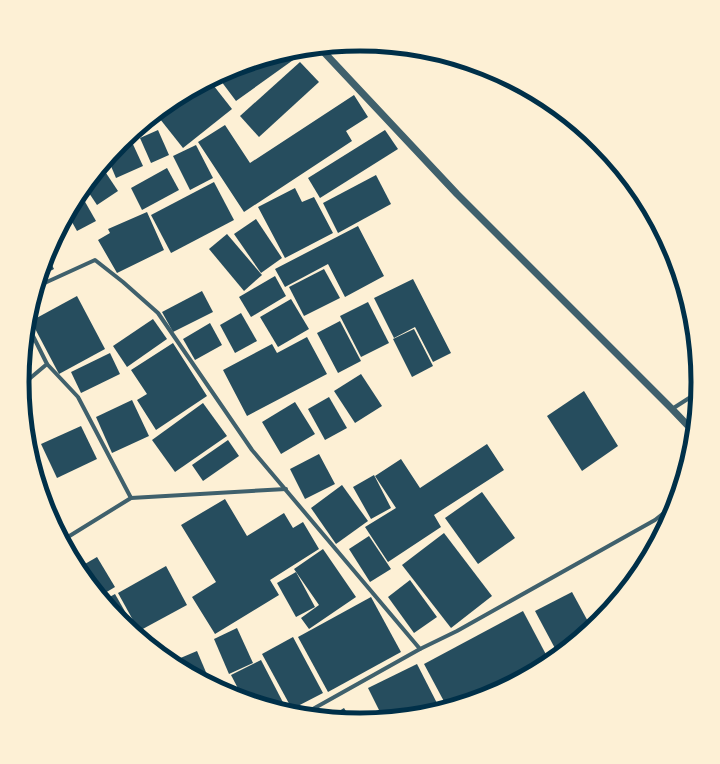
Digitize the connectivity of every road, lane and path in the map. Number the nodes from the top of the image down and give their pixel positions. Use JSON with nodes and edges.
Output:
{"nodes":[{"id":1,"x":325,"y":53,"type":"edge"},
{"id":2,"x":45,"y":283,"type":"edge"},
{"id":3,"x":33,"y":335,"type":"edge"},
{"id":4,"x":47,"y":364,"type":"junction"},
{"id":5,"x":29,"y":379,"type":"edge"},
{"id":6,"x":690,"y":398,"type":"edge"},
{"id":7,"x":672,"y":409,"type":"junction"},
{"id":8,"x":688,"y":426,"type":"edge"},
{"id":9,"x":286,"y":489,"type":"junction"},
{"id":10,"x":131,"y":498,"type":"junction"},
{"id":11,"x":664,"y":513,"type":"edge"},
{"id":12,"x":68,"y":537,"type":"edge"},
{"id":13,"x":420,"y":649,"type":"junction"},
{"id":14,"x":312,"y":709,"type":"edge"}],
"edges":[{"from":1,"to":7,"type":"street"},
{"from":2,"to":9,"type":"street"},
{"from":3,"to":4,"type":"street"},
{"from":4,"to":5,"type":"street"},
{"from":4,"to":10,"type":"street"},
{"from":6,"to":7,"type":"street"},
{"from":7,"to":8,"type":"street"},
{"from":9,"to":10,"type":"street"},
{"from":9,"to":13,"type":"street"},
{"from":10,"to":12,"type":"street"},
{"from":11,"to":13,"type":"street"},
{"from":13,"to":14,"type":"street"}]}
